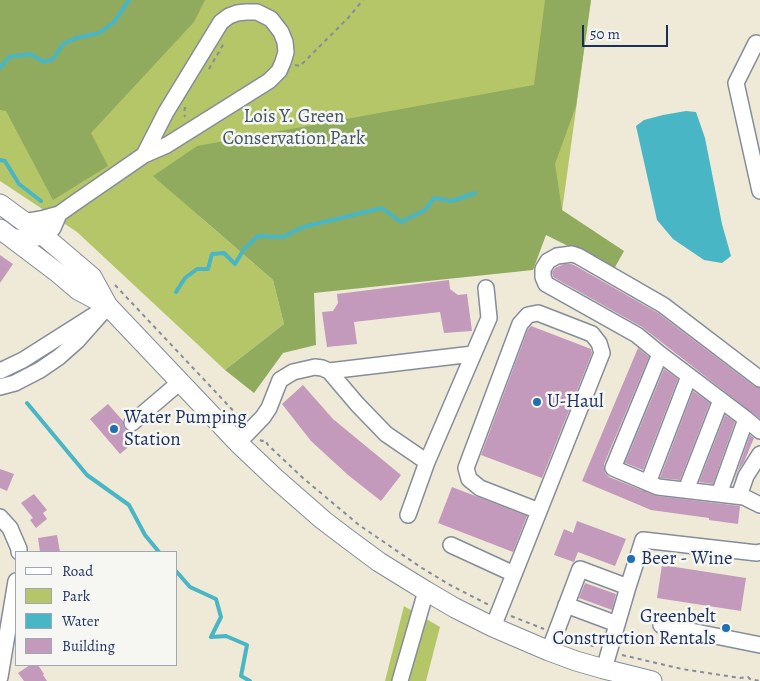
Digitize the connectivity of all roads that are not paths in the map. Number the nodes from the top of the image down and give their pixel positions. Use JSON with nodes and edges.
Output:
{"nodes":[{"id":1,"x":760,"y":45,"type":"edge"},
{"id":2,"x":144,"y":155,"type":"junction"},
{"id":3,"x":759,"y":183,"type":"edge"},
{"id":4,"x":0,"y":204,"type":"edge"},
{"id":5,"x":59,"y":214,"type":"junction"},
{"id":6,"x":23,"y":222,"type":"junction"},
{"id":7,"x":4,"y":233,"type":"edge"},
{"id":8,"x":45,"y":237,"type":"junction"},
{"id":9,"x":486,"y":288,"type":"dead end"},
{"id":10,"x":108,"y":306,"type":"junction"},
{"id":11,"x":474,"y":354,"type":"junction"},
{"id":12,"x":660,"y":354,"type":"junction"},
{"id":13,"x":0,"y":371,"type":"edge"},
{"id":14,"x":329,"y":371,"type":"junction"},
{"id":15,"x":689,"y":376,"type":"junction"},
{"id":16,"x":760,"y":379,"type":"edge"},
{"id":17,"x":180,"y":382,"type":"junction"},
{"id":18,"x":0,"y":388,"type":"edge"},
{"id":19,"x":721,"y":400,"type":"junction"},
{"id":20,"x":746,"y":419,"type":"junction"},
{"id":21,"x":132,"y":423,"type":"dead end"},
{"id":22,"x":760,"y":431,"type":"edge"},
{"id":23,"x":238,"y":443,"type":"junction"},
{"id":24,"x":760,"y":454,"type":"edge"},
{"id":25,"x":427,"y":462,"type":"junction"},
{"id":26,"x":648,"y":483,"type":"junction"},
{"id":27,"x":686,"y":490,"type":"junction"},
{"id":28,"x":718,"y":494,"type":"junction"},
{"id":29,"x":739,"y":496,"type":"junction"},
{"id":30,"x":760,"y":505,"type":"edge"},
{"id":31,"x":539,"y":511,"type":"junction"},
{"id":32,"x":408,"y":515,"type":"dead end"},
{"id":33,"x":0,"y":517,"type":"edge"},
{"id":34,"x":451,"y":546,"type":"dead end"},
{"id":35,"x":19,"y":551,"type":"edge"},
{"id":36,"x":760,"y":552,"type":"edge"},
{"id":37,"x":514,"y":574,"type":"junction"},
{"id":38,"x":15,"y":586,"type":"edge"},
{"id":39,"x":628,"y":587,"type":"junction"},
{"id":40,"x":426,"y":592,"type":"junction"},
{"id":41,"x":566,"y":605,"type":"junction"},
{"id":42,"x":617,"y":624,"type":"junction"},
{"id":43,"x":661,"y":625,"type":"dead end"},
{"id":44,"x":493,"y":627,"type":"junction"},
{"id":45,"x":760,"y":645,"type":"edge"},
{"id":46,"x":549,"y":651,"type":"junction"},
{"id":47,"x":604,"y":669,"type":"junction"},
{"id":48,"x":0,"y":677,"type":"edge"},
{"id":49,"x":400,"y":681,"type":"edge"},
{"id":50,"x":652,"y":681,"type":"edge"}],
"edges":[{"from":1,"to":3,"type":"street"},
{"from":2,"to":2,"type":"street"},
{"from":2,"to":5,"type":"street"},
{"from":4,"to":6,"type":"main road"},
{"from":5,"to":6,"type":"street"},
{"from":5,"to":8,"type":"street"},
{"from":6,"to":8,"type":"main road"},
{"from":7,"to":8,"type":"street"},
{"from":7,"to":10,"type":"main road"},
{"from":8,"to":10,"type":"main road"},
{"from":9,"to":11,"type":"street"},
{"from":10,"to":13,"type":"street"},
{"from":10,"to":17,"type":"main road"},
{"from":10,"to":18,"type":"street"},
{"from":11,"to":14,"type":"street"},
{"from":11,"to":25,"type":"street"},
{"from":12,"to":15,"type":"street"},
{"from":12,"to":16,"type":"street"},
{"from":12,"to":26,"type":"street"},
{"from":14,"to":23,"type":"street"},
{"from":14,"to":25,"type":"street"},
{"from":15,"to":19,"type":"street"},
{"from":15,"to":26,"type":"street"},
{"from":17,"to":21,"type":"street"},
{"from":17,"to":23,"type":"main road"},
{"from":19,"to":20,"type":"street"},
{"from":19,"to":27,"type":"street"},
{"from":20,"to":22,"type":"street"},
{"from":20,"to":28,"type":"street"},
{"from":23,"to":40,"type":"main road"},
{"from":24,"to":29,"type":"street"},
{"from":25,"to":32,"type":"street"},
{"from":26,"to":27,"type":"street"},
{"from":27,"to":28,"type":"street"},
{"from":28,"to":29,"type":"street"},
{"from":29,"to":30,"type":"street"},
{"from":31,"to":31,"type":"street"},
{"from":31,"to":37,"type":"street"},
{"from":33,"to":35,"type":"street"},
{"from":34,"to":37,"type":"street"},
{"from":36,"to":39,"type":"street"},
{"from":37,"to":44,"type":"street"},
{"from":38,"to":48,"type":"street"},
{"from":39,"to":41,"type":"street"},
{"from":39,"to":42,"type":"street"},
{"from":40,"to":44,"type":"main road"},
{"from":40,"to":49,"type":"street"},
{"from":41,"to":42,"type":"street"},
{"from":41,"to":46,"type":"street"},
{"from":42,"to":47,"type":"street"},
{"from":43,"to":45,"type":"street"},
{"from":44,"to":46,"type":"main road"},
{"from":46,"to":47,"type":"main road"},
{"from":47,"to":50,"type":"main road"}]}
